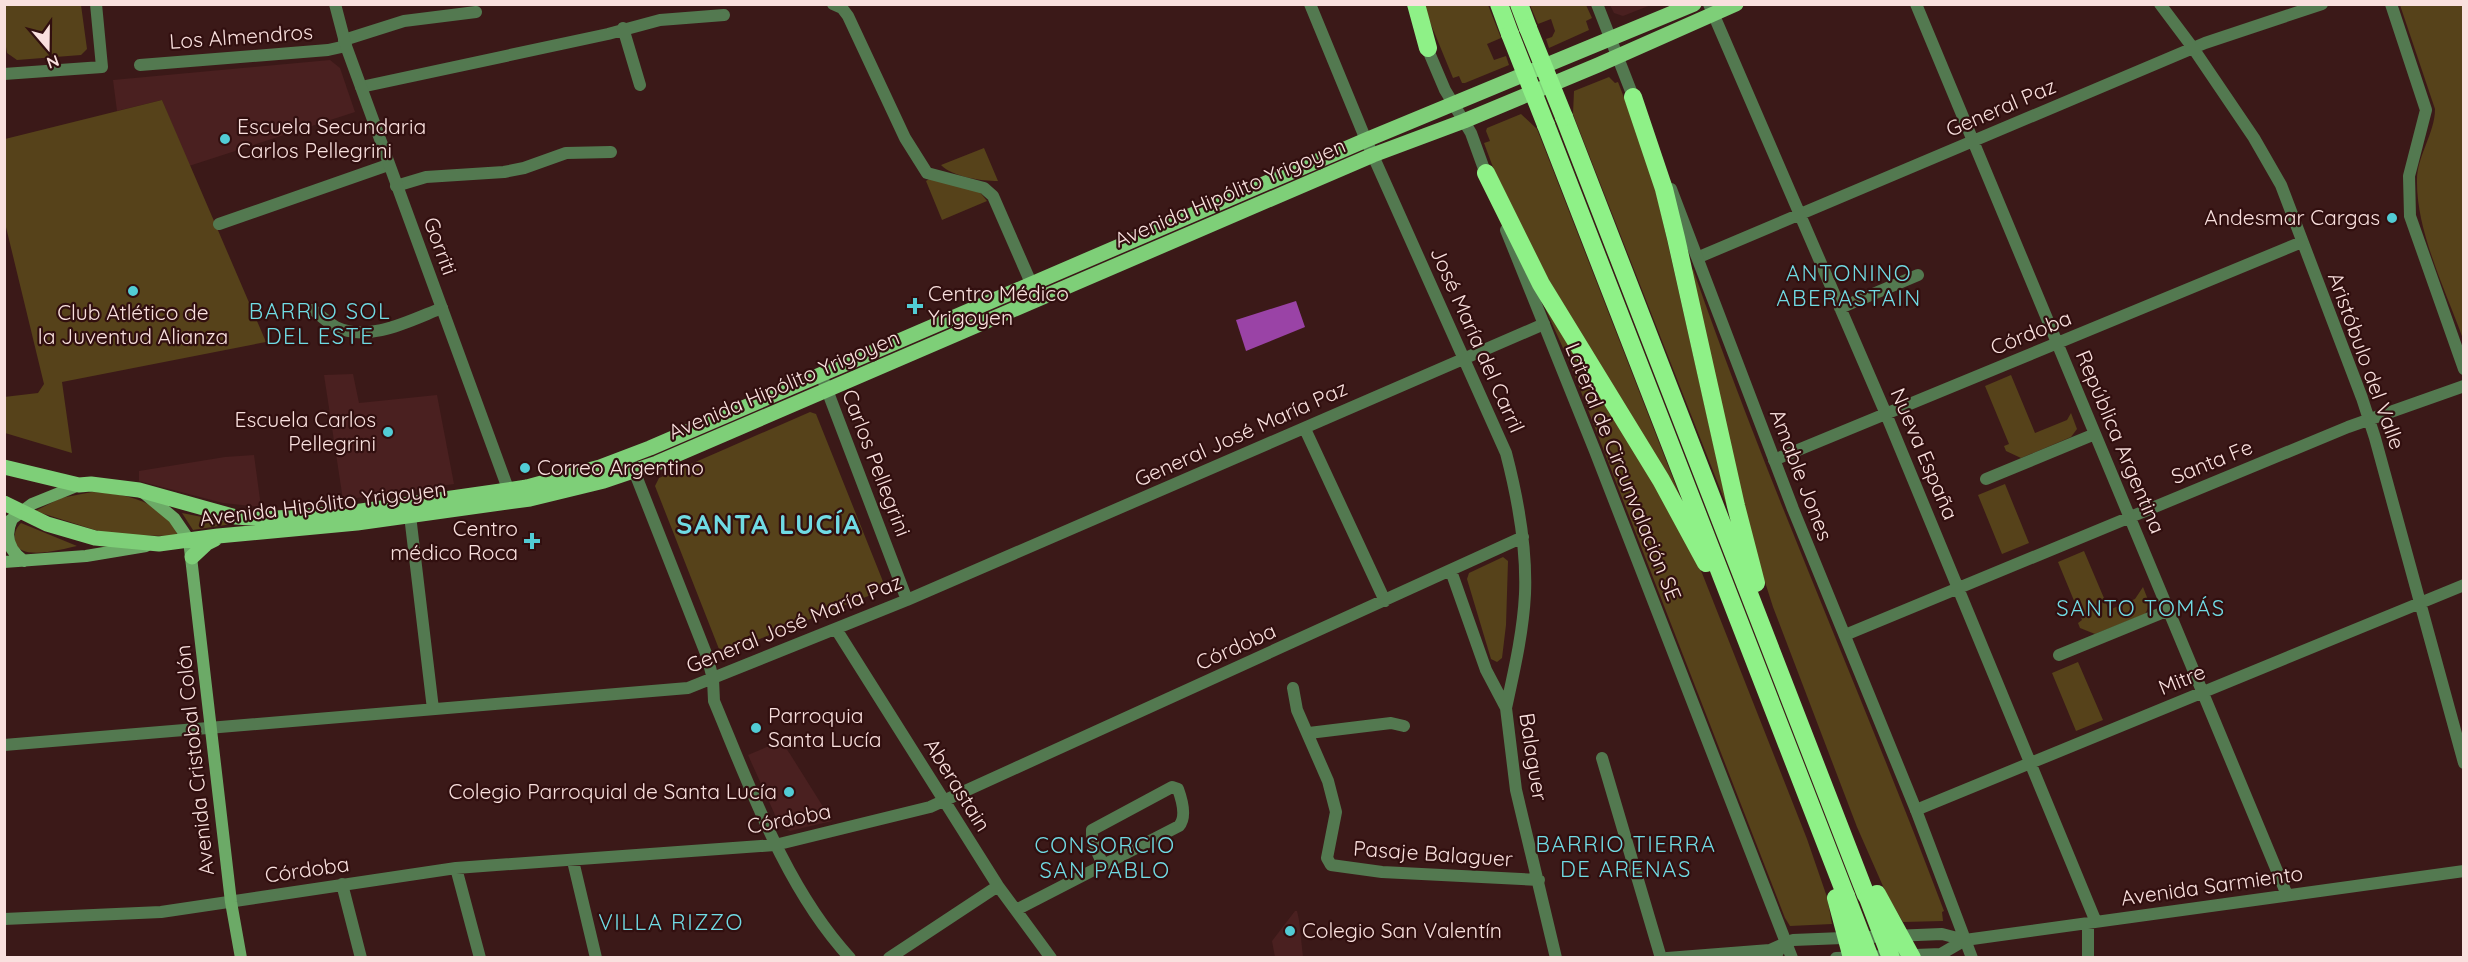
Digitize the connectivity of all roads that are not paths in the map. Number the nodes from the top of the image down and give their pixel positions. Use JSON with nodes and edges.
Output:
{"nodes":[{"id":1,"x":96,"y":4,"type":"edge"},
{"id":2,"x":335,"y":4,"type":"edge"},
{"id":3,"x":833,"y":4,"type":"edge"},
{"id":4,"x":1310,"y":4,"type":"edge"},
{"id":5,"x":1410,"y":4,"type":"edge"},
{"id":6,"x":1416,"y":4,"type":"edge"},
{"id":7,"x":1498,"y":4,"type":"edge"},
{"id":8,"x":1519,"y":4,"type":"edge"},
{"id":9,"x":1597,"y":4,"type":"edge"},
{"id":10,"x":1695,"y":4,"type":"edge"},
{"id":11,"x":1736,"y":4,"type":"edge"},
{"id":12,"x":1916,"y":4,"type":"edge"},
{"id":13,"x":2160,"y":4,"type":"edge"},
{"id":14,"x":2322,"y":4,"type":"edge"},
{"id":15,"x":2391,"y":4,"type":"edge"},
{"id":16,"x":1711,"y":9,"type":"edge"},
{"id":17,"x":476,"y":12,"type":"dead end"},
{"id":18,"x":724,"y":15,"type":"dead end"},
{"id":19,"x":623,"y":28,"type":"junction"},
{"id":20,"x":1611,"y":40,"type":"junction"},
{"id":21,"x":345,"y":43,"type":"junction"},
{"id":22,"x":1428,"y":48,"type":"junction"},
{"id":23,"x":2193,"y":48,"type":"junction"},
{"id":24,"x":1617,"y":55,"type":"junction"},
{"id":25,"x":140,"y":65,"type":"dead end"},
{"id":26,"x":4,"y":74,"type":"edge"},
{"id":27,"x":640,"y":85,"type":"dead end"},
{"id":28,"x":361,"y":87,"type":"junction"},
{"id":29,"x":1633,"y":97,"type":"junction"},
{"id":30,"x":1453,"y":104,"type":"junction"},
{"id":31,"x":1464,"y":121,"type":"junction"},
{"id":32,"x":1366,"y":140,"type":"junction"},
{"id":33,"x":1973,"y":141,"type":"junction"},
{"id":34,"x":612,"y":152,"type":"dead end"},
{"id":35,"x":1373,"y":155,"type":"junction"},
{"id":36,"x":388,"y":165,"type":"junction"},
{"id":37,"x":1486,"y":173,"type":"junction"},
{"id":38,"x":396,"y":186,"type":"junction"},
{"id":39,"x":1800,"y":214,"type":"junction"},
{"id":40,"x":219,"y":224,"type":"dead end"},
{"id":41,"x":2302,"y":242,"type":"junction"},
{"id":42,"x":1699,"y":257,"type":"junction"},
{"id":43,"x":1918,"y":275,"type":"dead end"},
{"id":44,"x":1031,"y":284,"type":"junction"},
{"id":45,"x":1038,"y":299,"type":"junction"},
{"id":46,"x":442,"y":308,"type":"junction"},
{"id":47,"x":1840,"y":308,"type":"junction"},
{"id":48,"x":313,"y":310,"type":"dead end"},
{"id":49,"x":1544,"y":324,"type":"junction"},
{"id":50,"x":2057,"y":343,"type":"junction"},
{"id":51,"x":1463,"y":357,"type":"junction"},
{"id":52,"x":2463,"y":369,"type":"edge"},
{"id":53,"x":821,"y":374,"type":"junction"},
{"id":54,"x":2463,"y":386,"type":"edge"},
{"id":55,"x":827,"y":389,"type":"junction"},
{"id":56,"x":1886,"y":414,"type":"junction"},
{"id":57,"x":2369,"y":419,"type":"junction"},
{"id":58,"x":1305,"y":429,"type":"junction"},
{"id":59,"x":2095,"y":435,"type":"junction"},
{"id":60,"x":628,"y":456,"type":"junction"},
{"id":61,"x":1774,"y":460,"type":"junction"},
{"id":62,"x":4,"y":467,"type":"edge"},
{"id":63,"x":635,"y":472,"type":"junction"},
{"id":64,"x":1986,"y":479,"type":"dead end"},
{"id":65,"x":79,"y":485,"type":"junction"},
{"id":66,"x":139,"y":490,"type":"junction"},
{"id":67,"x":510,"y":495,"type":"junction"},
{"id":68,"x":4,"y":503,"type":"edge"},
{"id":69,"x":409,"y":511,"type":"junction"},
{"id":70,"x":2130,"y":517,"type":"junction"},
{"id":71,"x":12,"y":518,"type":"edge"},
{"id":72,"x":220,"y":536,"type":"junction"},
{"id":73,"x":1523,"y":537,"type":"junction"},
{"id":74,"x":189,"y":540,"type":"junction"},
{"id":75,"x":164,"y":544,"type":"junction"},
{"id":76,"x":192,"y":557,"type":"junction"},
{"id":77,"x":24,"y":561,"type":"junction"},
{"id":78,"x":4,"y":562,"type":"edge"},
{"id":79,"x":1451,"y":571,"type":"junction"},
{"id":80,"x":2463,"y":585,"type":"edge"},
{"id":81,"x":1958,"y":588,"type":"junction"},
{"id":82,"x":907,"y":600,"type":"junction"},
{"id":83,"x":1385,"y":601,"type":"junction"},
{"id":84,"x":2420,"y":603,"type":"junction"},
{"id":85,"x":2169,"y":610,"type":"junction"},
{"id":86,"x":836,"y":629,"type":"junction"},
{"id":87,"x":1845,"y":635,"type":"junction"},
{"id":88,"x":1750,"y":650,"type":"junction"},
{"id":89,"x":2059,"y":656,"type":"dead end"},
{"id":90,"x":1777,"y":666,"type":"junction"},
{"id":91,"x":713,"y":679,"type":"junction"},
{"id":92,"x":1293,"y":688,"type":"dead end"},
{"id":93,"x":2203,"y":692,"type":"junction"},
{"id":94,"x":1506,"y":708,"type":"junction"},
{"id":95,"x":433,"y":709,"type":"junction"},
{"id":96,"x":212,"y":726,"type":"junction"},
{"id":97,"x":1404,"y":726,"type":"dead end"},
{"id":98,"x":1309,"y":733,"type":"junction"},
{"id":99,"x":4,"y":745,"type":"edge"},
{"id":100,"x":1602,"y":758,"type":"dead end"},
{"id":101,"x":2031,"y":763,"type":"junction"},
{"id":102,"x":2463,"y":763,"type":"edge"},
{"id":103,"x":944,"y":801,"type":"junction"},
{"id":104,"x":1916,"y":810,"type":"junction"},
{"id":105,"x":775,"y":845,"type":"junction"},
{"id":106,"x":573,"y":861,"type":"junction"},
{"id":107,"x":1103,"y":865,"type":"junction"},
{"id":108,"x":456,"y":868,"type":"junction"},
{"id":109,"x":2463,"y":871,"type":"edge"},
{"id":110,"x":1539,"y":880,"type":"junction"},
{"id":111,"x":342,"y":884,"type":"junction"},
{"id":112,"x":998,"y":886,"type":"junction"},
{"id":113,"x":1872,"y":894,"type":"junction"},
{"id":114,"x":2288,"y":895,"type":"junction"},
{"id":115,"x":1841,"y":896,"type":"junction"},
{"id":116,"x":231,"y":902,"type":"junction"},
{"id":117,"x":1016,"y":910,"type":"junction"},
{"id":118,"x":4,"y":919,"type":"edge"},
{"id":119,"x":2092,"y":922,"type":"junction"},
{"id":120,"x":1965,"y":940,"type":"junction"},
{"id":121,"x":1786,"y":942,"type":"junction"},
{"id":122,"x":1770,"y":950,"type":"junction"},
{"id":123,"x":241,"y":957,"type":"edge"},
{"id":124,"x":361,"y":957,"type":"edge"},
{"id":125,"x":480,"y":957,"type":"edge"},
{"id":126,"x":596,"y":957,"type":"edge"},
{"id":127,"x":850,"y":957,"type":"edge"},
{"id":128,"x":889,"y":957,"type":"edge"},
{"id":129,"x":1051,"y":957,"type":"edge"},
{"id":130,"x":1556,"y":957,"type":"edge"},
{"id":131,"x":1660,"y":957,"type":"edge"},
{"id":132,"x":1667,"y":957,"type":"edge"},
{"id":133,"x":1794,"y":957,"type":"edge"},
{"id":134,"x":1836,"y":957,"type":"edge"},
{"id":135,"x":1852,"y":957,"type":"edge"},
{"id":136,"x":1870,"y":957,"type":"edge"},
{"id":137,"x":1891,"y":957,"type":"edge"},
{"id":138,"x":1912,"y":957,"type":"edge"},
{"id":139,"x":1972,"y":957,"type":"edge"},
{"id":140,"x":2088,"y":957,"type":"edge"}],
"edges":[{"from":1,"to":26,"type":"street"},
{"from":2,"to":21,"type":"street","name":"Gorriti"},
{"from":3,"to":44,"type":"street"},
{"from":4,"to":32,"type":"street","name":"José María del Carril"},
{"from":5,"to":22,"type":"street","name":"Lateral de Circunvalación SE"},
{"from":6,"to":22,"type":"highway"},
{"from":7,"to":88,"type":"highway","bridge":true},
{"from":8,"to":90,"type":"highway","bridge":true},
{"from":9,"to":20,"type":"street","name":"Amable Jones"},
{"from":10,"to":20,"type":"main road","name":"Avenida Hipólito Yrigoyen"},
{"from":11,"to":16,"type":"main road","name":"Avenida Hipólito Yrigoyen"},
{"from":12,"to":33,"type":"street","name":"República Argentina"},
{"from":13,"to":23,"type":"street","name":"Aristóbulo del Valle"},
{"from":14,"to":23,"type":"street","name":"General Paz"},
{"from":15,"to":52,"type":"street"},
{"from":16,"to":24,"type":"main road","name":"Avenida Hipólito Yrigoyen"},
{"from":16,"to":39,"type":"street","name":"Nueva España"},
{"from":17,"to":21,"type":"street","name":"Los Almendros"},
{"from":18,"to":19,"type":"street"},
{"from":19,"to":27,"type":"street"},
{"from":19,"to":28,"type":"street"},
{"from":20,"to":24,"type":"street","name":"Amable Jones"},
{"from":20,"to":30,"type":"main road","name":"Avenida Hipólito Yrigoyen"},
{"from":21,"to":25,"type":"street","name":"Los Almendros"},
{"from":21,"to":28,"type":"street","name":"Gorriti"},
{"from":22,"to":30,"type":"street","name":"Lateral de Circunvalación SE"},
{"from":23,"to":33,"type":"street","name":"General Paz"},
{"from":23,"to":41,"type":"street","name":"Aristóbulo del Valle"},
{"from":24,"to":29,"type":"street","name":"Amable Jones"},
{"from":24,"to":31,"type":"main road","name":"Avenida Hipólito Yrigoyen"},
{"from":28,"to":36,"type":"street","name":"Gorriti"},
{"from":29,"to":42,"type":"street","name":"Amable Jones"},
{"from":29,"to":90,"type":"highway"},
{"from":30,"to":31,"type":"street","name":"Lateral de Circunvalación SE"},
{"from":30,"to":32,"type":"main road","name":"Avenida Hipólito Yrigoyen"},
{"from":31,"to":35,"type":"main road","name":"Avenida Hipólito Yrigoyen"},
{"from":31,"to":37,"type":"street","name":"Lateral de Circunvalación SE"},
{"from":32,"to":35,"type":"street","name":"José María del Carril"},
{"from":32,"to":44,"type":"main road","name":"Avenida Hipólito Yrigoyen"},
{"from":33,"to":39,"type":"street","name":"General Paz"},
{"from":33,"to":50,"type":"street","name":"República Argentina"},
{"from":34,"to":38,"type":"street"},
{"from":35,"to":45,"type":"main road","name":"Avenida Hipólito Yrigoyen"},
{"from":35,"to":51,"type":"street","name":"José María del Carril"},
{"from":36,"to":38,"type":"street","name":"Gorriti"},
{"from":36,"to":40,"type":"street"},
{"from":37,"to":49,"type":"street","name":"Lateral de Circunvalación SE"},
{"from":37,"to":88,"type":"highway"},
{"from":38,"to":46,"type":"street","name":"Gorriti"},
{"from":39,"to":42,"type":"street","name":"General Paz"},
{"from":39,"to":47,"type":"street","name":"Nueva España"},
{"from":41,"to":50,"type":"street","name":"Córdoba"},
{"from":41,"to":57,"type":"street","name":"Aristóbulo del Valle"},
{"from":42,"to":61,"type":"street","name":"Amable Jones"},
{"from":43,"to":47,"type":"street"},
{"from":44,"to":45,"type":"street"},
{"from":44,"to":53,"type":"main road","name":"Avenida Hipólito Yrigoyen"},
{"from":45,"to":55,"type":"main road","name":"Avenida Hipólito Yrigoyen"},
{"from":46,"to":48,"type":"street"},
{"from":46,"to":67,"type":"street","name":"Gorriti"},
{"from":47,"to":56,"type":"street","name":"Nueva España"},
{"from":49,"to":51,"type":"street","name":"General José María Paz"},
{"from":49,"to":121,"type":"street","name":"Lateral de Circunvalación SE"},
{"from":50,"to":56,"type":"street","name":"Córdoba"},
{"from":50,"to":59,"type":"street","name":"República Argentina"},
{"from":51,"to":58,"type":"street","name":"General José María Paz"},
{"from":51,"to":73,"type":"street","name":"José María del Carril"},
{"from":53,"to":55,"type":"street","name":"Carlos Pellegrini"},
{"from":53,"to":60,"type":"main road","name":"Avenida Hipólito Yrigoyen"},
{"from":54,"to":57,"type":"street","name":"Santa Fe"},
{"from":55,"to":63,"type":"main road","name":"Avenida Hipólito Yrigoyen"},
{"from":55,"to":82,"type":"street","name":"Carlos Pellegrini"},
{"from":56,"to":61,"type":"street","name":"Córdoba"},
{"from":56,"to":81,"type":"street","name":"Nueva España"},
{"from":57,"to":70,"type":"street","name":"Santa Fe"},
{"from":57,"to":84,"type":"street","name":"Aristóbulo del Valle"},
{"from":58,"to":82,"type":"street","name":"General José María Paz"},
{"from":58,"to":83,"type":"street"},
{"from":59,"to":64,"type":"street"},
{"from":59,"to":70,"type":"street","name":"República Argentina"},
{"from":60,"to":63,"type":"street"},
{"from":60,"to":67,"type":"main road","name":"Avenida Hipólito Yrigoyen"},
{"from":61,"to":87,"type":"street","name":"Amable Jones"},
{"from":62,"to":65,"type":"main road"},
{"from":63,"to":67,"type":"main road","name":"Avenida Hipólito Yrigoyen"},
{"from":63,"to":91,"type":"street"},
{"from":65,"to":66,"type":"main road","name":"Avenida Hipólito Yrigoyen"},
{"from":65,"to":71,"type":"main road","name":"Avenida Hipólito Yrigoyen"},
{"from":66,"to":69,"type":"main road","name":"Avenida Hipólito Yrigoyen"},
{"from":66,"to":74,"type":"main road","name":"Avenida Cristobal Colón"},
{"from":67,"to":69,"type":"main road","name":"Avenida Hipólito Yrigoyen"},
{"from":68,"to":71,"type":"main road"},
{"from":69,"to":72,"type":"main road","name":"Avenida Hipólito Yrigoyen"},
{"from":69,"to":95,"type":"street"},
{"from":70,"to":81,"type":"street","name":"Santa Fe"},
{"from":70,"to":85,"type":"street","name":"República Argentina"},
{"from":71,"to":75,"type":"main road"},
{"from":71,"to":77,"type":"main road"},
{"from":72,"to":74,"type":"main road","name":"Avenida Hipólito Yrigoyen"},
{"from":72,"to":76,"type":"main road"},
{"from":73,"to":79,"type":"street","name":"Córdoba"},
{"from":73,"to":94,"type":"street","name":"José María del Carril"},
{"from":74,"to":75,"type":"main road","name":"Avenida Hipólito Yrigoyen"},
{"from":74,"to":76,"type":"main road","name":"Avenida Cristobal Colón"},
{"from":75,"to":76,"type":"main road"},
{"from":75,"to":77,"type":"main road","name":"Avenida Hipólito Yrigoyen"},
{"from":76,"to":96,"type":"main road","name":"Avenida Cristobal Colón"},
{"from":77,"to":78,"type":"main road","name":"Avenida Hipólito Yrigoyen"},
{"from":79,"to":83,"type":"street","name":"Córdoba"},
{"from":79,"to":94,"type":"street","name":"Balaguer"},
{"from":80,"to":84,"type":"street","name":"Mitre"},
{"from":81,"to":87,"type":"street","name":"Santa Fe"},
{"from":81,"to":101,"type":"street","name":"Nueva España"},
{"from":82,"to":86,"type":"street","name":"General José María Paz"},
{"from":83,"to":103,"type":"street","name":"Córdoba"},
{"from":84,"to":93,"type":"street","name":"Mitre"},
{"from":84,"to":102,"type":"street","name":"Aristóbulo del Valle"},
{"from":85,"to":89,"type":"street"},
{"from":85,"to":93,"type":"street","name":"República Argentina"},
{"from":86,"to":91,"type":"street","name":"General José María Paz"},
{"from":86,"to":103,"type":"street","name":"Aberastain"},
{"from":87,"to":104,"type":"street","name":"Amable Jones"},
{"from":88,"to":115,"type":"highway"},
{"from":90,"to":113,"type":"highway"},
{"from":91,"to":95,"type":"street","name":"General José María Paz"},
{"from":91,"to":105,"type":"street"},
{"from":92,"to":98,"type":"street","name":"Pasaje Balaguer"},
{"from":93,"to":101,"type":"street","name":"Mitre"},
{"from":93,"to":114,"type":"street","name":"República Argentina"},
{"from":94,"to":110,"type":"street","name":"Balaguer"},
{"from":95,"to":96,"type":"street","name":"General José María Paz"},
{"from":96,"to":99,"type":"street","name":"General José María Paz"},
{"from":96,"to":116,"type":"main road","name":"Avenida Cristobal Colón"},
{"from":97,"to":98,"type":"street"},
{"from":98,"to":110,"type":"street","name":"Pasaje Balaguer"},
{"from":100,"to":131,"type":"street"},
{"from":101,"to":104,"type":"street","name":"Mitre"},
{"from":101,"to":119,"type":"street","name":"Nueva España"},
{"from":103,"to":105,"type":"street","name":"Córdoba"},
{"from":103,"to":112,"type":"street","name":"Aberastain"},
{"from":104,"to":120,"type":"street","name":"Amable Jones"},
{"from":105,"to":106,"type":"street","name":"Córdoba"},
{"from":105,"to":127,"type":"street"},
{"from":106,"to":108,"type":"street","name":"Córdoba"},
{"from":106,"to":126,"type":"street"},
{"from":107,"to":107,"type":"street"},
{"from":107,"to":117,"type":"street"},
{"from":108,"to":111,"type":"street","name":"Córdoba"},
{"from":108,"to":125,"type":"street"},
{"from":109,"to":114,"type":"street","name":"Avenida Sarmiento"},
{"from":110,"to":130,"type":"street","name":"Balaguer"},
{"from":111,"to":116,"type":"street","name":"Córdoba"},
{"from":111,"to":124,"type":"street"},
{"from":112,"to":117,"type":"street","name":"Aberastain"},
{"from":112,"to":128,"type":"street"},
{"from":113,"to":137,"type":"highway","bridge":true},
{"from":113,"to":138,"type":"highway","bridge":true},
{"from":114,"to":119,"type":"street","name":"Avenida Sarmiento"},
{"from":115,"to":135,"type":"highway","bridge":true},
{"from":115,"to":136,"type":"highway","bridge":true},
{"from":116,"to":118,"type":"street","name":"Córdoba"},
{"from":116,"to":123,"type":"main road","name":"Avenida Cristobal Colón"},
{"from":117,"to":129,"type":"street","name":"Aberastain"},
{"from":119,"to":120,"type":"street","name":"Avenida Sarmiento"},
{"from":119,"to":140,"type":"street"},
{"from":120,"to":121,"type":"street","name":"Avenida Sarmiento"},
{"from":120,"to":134,"type":"street","name":"Avenida Sarmiento"},
{"from":120,"to":139,"type":"street","name":"Amable Jones"},
{"from":121,"to":122,"type":"street","name":"Avenida Sarmiento"},
{"from":121,"to":133,"type":"street","name":"Lateral de Circunvalación SE"},
{"from":122,"to":132,"type":"street","name":"Avenida Sarmiento"},
{"from":122,"to":133,"type":"street","name":"Avenida Sarmiento"}]}
